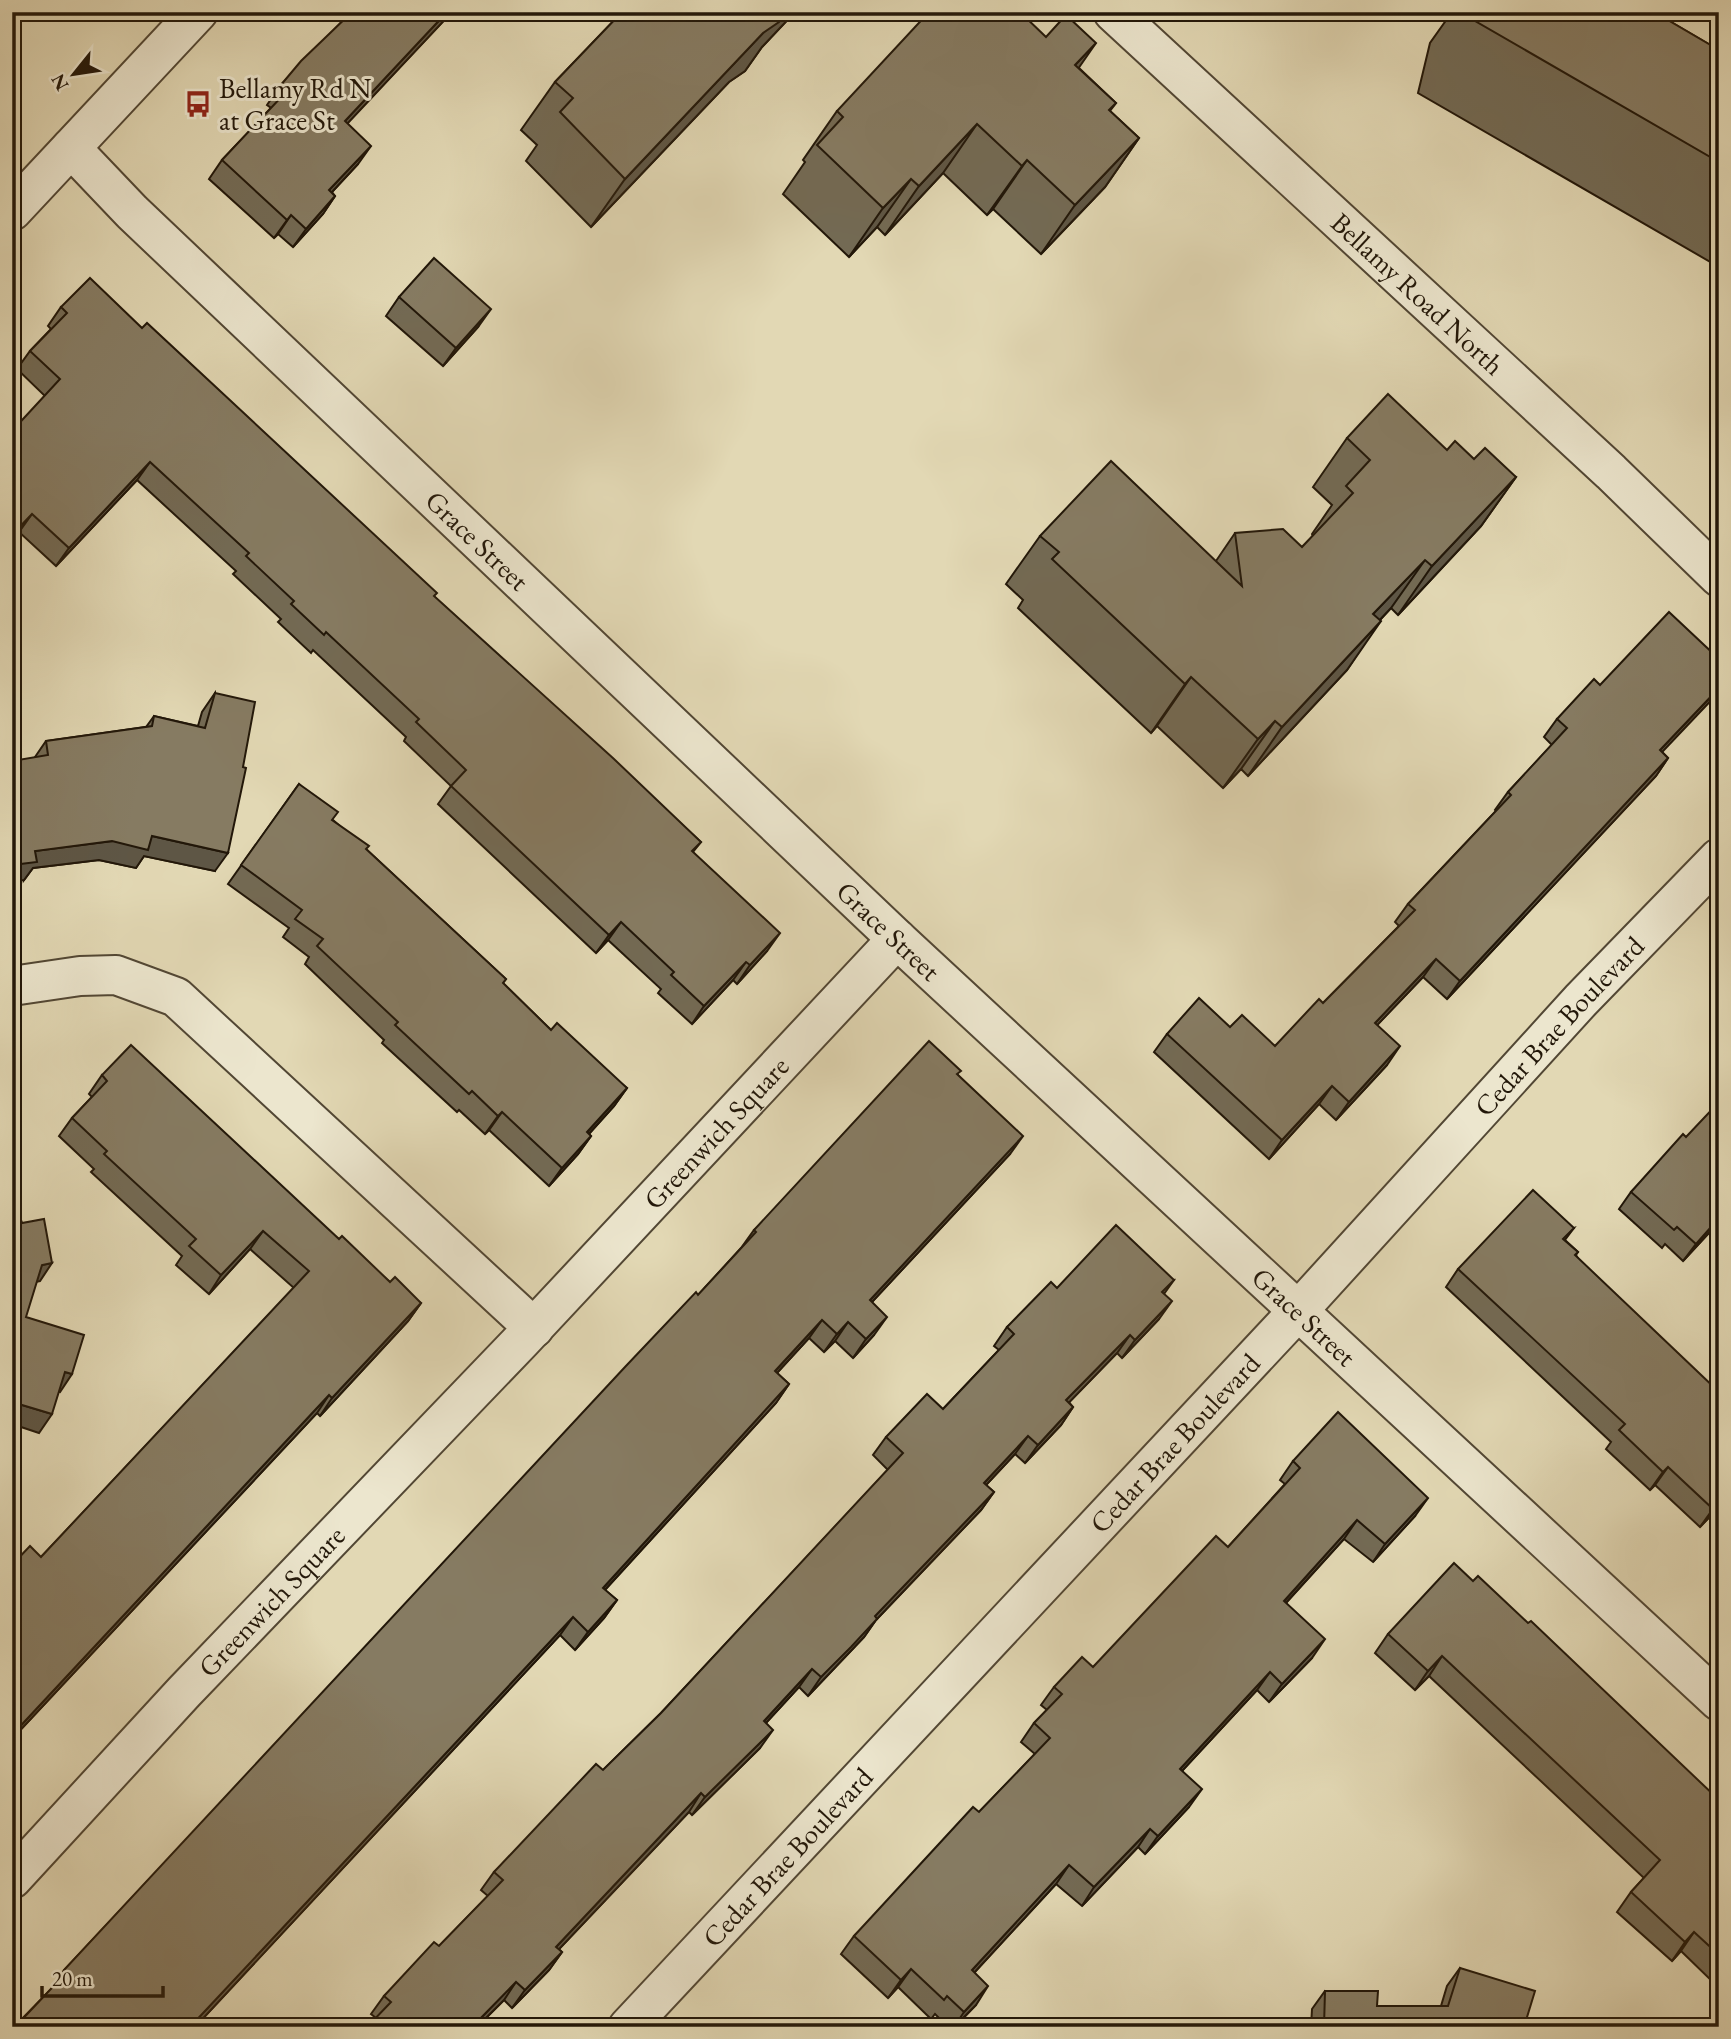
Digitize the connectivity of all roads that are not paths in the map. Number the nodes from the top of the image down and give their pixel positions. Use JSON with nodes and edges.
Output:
{"nodes":[{"id":1,"x":198,"y":12,"type":"edge"},
{"id":2,"x":1113,"y":12,"type":"edge"},
{"id":3,"x":72,"y":148,"type":"junction"},
{"id":4,"x":12,"y":211,"type":"edge"},
{"id":5,"x":1719,"y":577,"type":"edge"},
{"id":6,"x":1719,"y":858,"type":"edge"},
{"id":7,"x":897,"y":939,"type":"junction"},
{"id":8,"x":12,"y":986,"type":"edge"},
{"id":9,"x":1297,"y":1312,"type":"junction"},
{"id":10,"x":534,"y":1328,"type":"junction"},
{"id":11,"x":1719,"y":1700,"type":"edge"},
{"id":12,"x":12,"y":1879,"type":"edge"},
{"id":13,"x":628,"y":2027,"type":"edge"}],
"edges":[{"from":1,"to":3,"type":"street"},
{"from":2,"to":5,"type":"street","name":"Bellamy Road North"},
{"from":3,"to":4,"type":"street"},
{"from":3,"to":7,"type":"street","name":"Grace Street"},
{"from":6,"to":9,"type":"street","name":"Cedar Brae Boulevard"},
{"from":7,"to":9,"type":"street","name":"Grace Street"},
{"from":7,"to":10,"type":"street","name":"Greenwich Square"},
{"from":8,"to":10,"type":"street"},
{"from":9,"to":11,"type":"street","name":"Grace Street"},
{"from":9,"to":13,"type":"street","name":"Cedar Brae Boulevard"},
{"from":10,"to":12,"type":"street","name":"Greenwich Square"}]}
